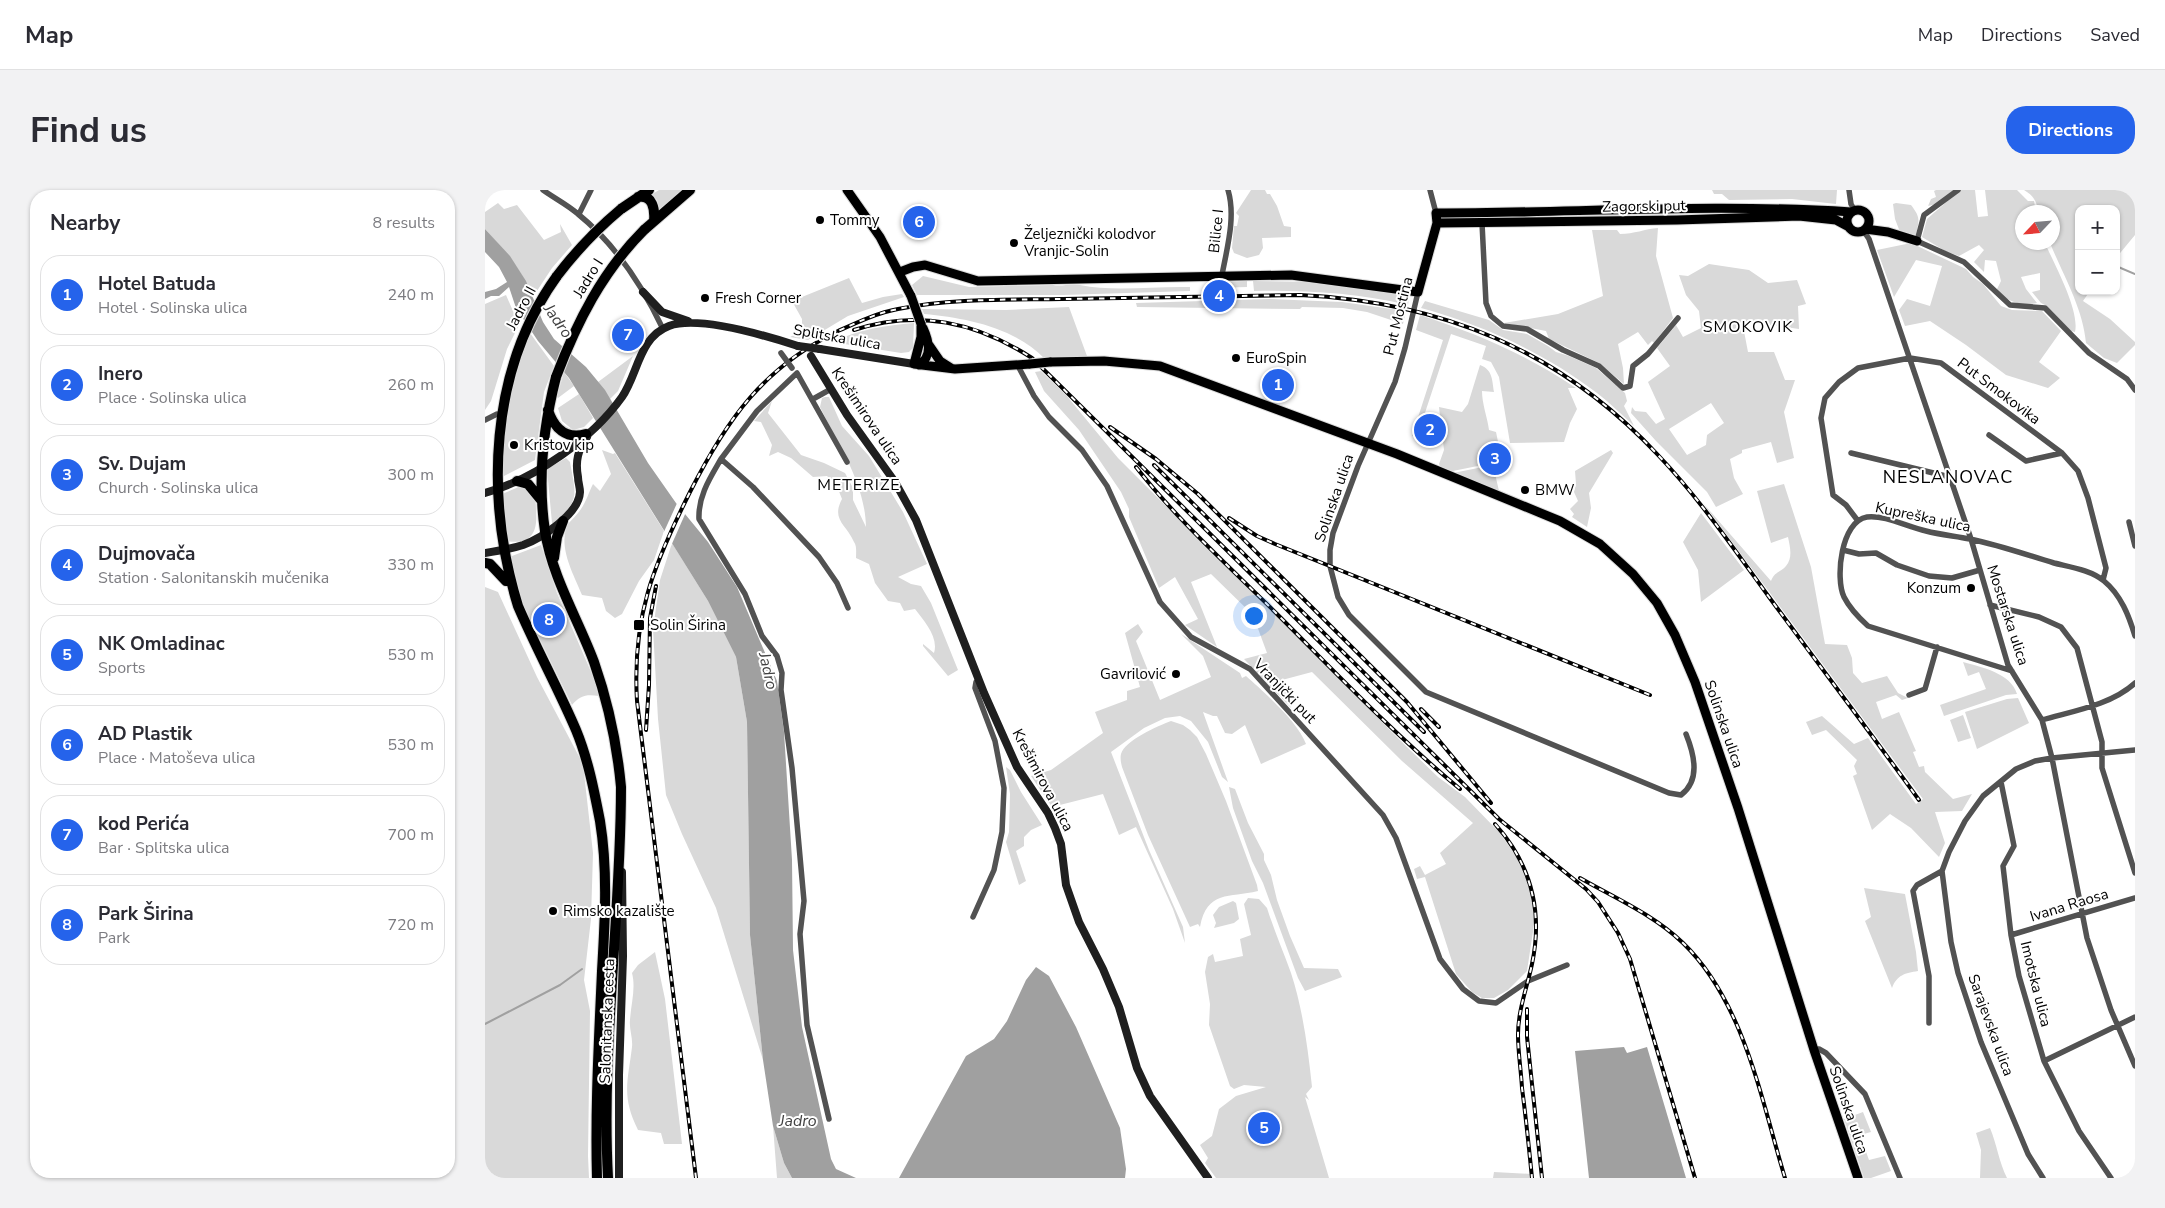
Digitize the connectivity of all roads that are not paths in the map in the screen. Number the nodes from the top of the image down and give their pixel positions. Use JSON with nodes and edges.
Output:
{"nodes":[{"id":1,"x":543,"y":190,"type":"edge"},
{"id":2,"x":591,"y":190,"type":"edge"},
{"id":3,"x":649,"y":190,"type":"edge"},
{"id":4,"x":690,"y":190,"type":"edge"},
{"id":5,"x":847,"y":190,"type":"edge"},
{"id":6,"x":1227,"y":190,"type":"edge"},
{"id":7,"x":1430,"y":190,"type":"edge"},
{"id":8,"x":1849,"y":190,"type":"edge"},
{"id":9,"x":1958,"y":190,"type":"edge"},
{"id":10,"x":639,"y":196,"type":"junction"},
{"id":11,"x":1853,"y":211,"type":"junction"},
{"id":12,"x":1865,"y":212,"type":"junction"},
{"id":13,"x":579,"y":214,"type":"junction"},
{"id":14,"x":1437,"y":218,"type":"junction"},
{"id":15,"x":654,"y":221,"type":"junction"},
{"id":16,"x":1481,"y":223,"type":"junction"},
{"id":17,"x":1849,"y":227,"type":"junction"},
{"id":18,"x":1864,"y":229,"type":"junction"},
{"id":19,"x":1888,"y":232,"type":"junction"},
{"id":20,"x":1917,"y":241,"type":"junction"},
{"id":21,"x":900,"y":272,"type":"junction"},
{"id":22,"x":1222,"y":275,"type":"junction"},
{"id":23,"x":643,"y":292,"type":"junction"},
{"id":24,"x":1418,"y":292,"type":"junction"},
{"id":25,"x":1678,"y":318,"type":"dead end"},
{"id":26,"x":692,"y":322,"type":"junction"},
{"id":27,"x":921,"y":324,"type":"junction"},
{"id":28,"x":663,"y":329,"type":"junction"},
{"id":29,"x":929,"y":344,"type":"junction"},
{"id":30,"x":779,"y":350,"type":"dead end"},
{"id":31,"x":810,"y":352,"type":"junction"},
{"id":32,"x":1910,"y":358,"type":"junction"},
{"id":33,"x":1092,"y":361,"type":"joint"},
{"id":34,"x":917,"y":365,"type":"junction"},
{"id":35,"x":1018,"y":366,"type":"junction"},
{"id":36,"x":955,"y":370,"type":"junction"},
{"id":37,"x":797,"y":373,"type":"junction"},
{"id":38,"x":831,"y":389,"type":"junction"},
{"id":39,"x":2135,"y":390,"type":"edge"},
{"id":40,"x":813,"y":400,"type":"junction"},
{"id":41,"x":548,"y":409,"type":"junction"},
{"id":42,"x":497,"y":414,"type":"junction"},
{"id":43,"x":485,"y":420,"type":"edge"},
{"id":44,"x":588,"y":433,"type":"junction"},
{"id":45,"x":1989,"y":435,"type":"dead end"},
{"id":46,"x":493,"y":441,"type":"junction"},
{"id":47,"x":1368,"y":444,"type":"junction"},
{"id":48,"x":1851,"y":453,"type":"dead end"},
{"id":49,"x":2062,"y":453,"type":"junction"},
{"id":50,"x":488,"y":458,"type":"dead end"},
{"id":51,"x":721,"y":460,"type":"junction"},
{"id":52,"x":847,"y":462,"type":"dead end"},
{"id":53,"x":541,"y":468,"type":"junction"},
{"id":54,"x":1950,"y":476,"type":"junction"},
{"id":55,"x":517,"y":480,"type":"junction"},
{"id":56,"x":489,"y":492,"type":"edge"},
{"id":57,"x":543,"y":502,"type":"junction"},
{"id":58,"x":563,"y":520,"type":"junction"},
{"id":59,"x":1858,"y":521,"type":"junction"},
{"id":60,"x":2129,"y":522,"type":"dead end"},
{"id":61,"x":545,"y":532,"type":"junction"},
{"id":62,"x":1971,"y":539,"type":"junction"},
{"id":63,"x":2135,"y":546,"type":"edge"},
{"id":64,"x":500,"y":550,"type":"junction"},
{"id":65,"x":1843,"y":550,"type":"junction"},
{"id":66,"x":485,"y":553,"type":"edge"},
{"id":67,"x":485,"y":563,"type":"edge"},
{"id":68,"x":554,"y":567,"type":"junction"},
{"id":69,"x":1980,"y":570,"type":"junction"},
{"id":70,"x":2103,"y":580,"type":"junction"},
{"id":71,"x":510,"y":587,"type":"junction"},
{"id":72,"x":1990,"y":605,"type":"junction"},
{"id":73,"x":848,"y":608,"type":"dead end"},
{"id":74,"x":2135,"y":636,"type":"edge"},
{"id":75,"x":1937,"y":647,"type":"junction"},
{"id":76,"x":2012,"y":671,"type":"junction"},
{"id":77,"x":979,"y":679,"type":"junction"},
{"id":78,"x":2135,"y":683,"type":"edge"},
{"id":79,"x":1909,"y":695,"type":"dead end"},
{"id":80,"x":2092,"y":705,"type":"junction"},
{"id":81,"x":2042,"y":720,"type":"junction"},
{"id":82,"x":1686,"y":734,"type":"dead end"},
{"id":83,"x":2135,"y":750,"type":"edge"},
{"id":84,"x":2103,"y":754,"type":"junction"},
{"id":85,"x":2052,"y":758,"type":"junction"},
{"id":86,"x":2001,"y":782,"type":"junction"},
{"id":87,"x":618,"y":867,"type":"junction"},
{"id":88,"x":1942,"y":872,"type":"junction"},
{"id":89,"x":2135,"y":873,"type":"edge"},
{"id":90,"x":2135,"y":898,"type":"edge"},
{"id":91,"x":2082,"y":914,"type":"junction"},
{"id":92,"x":973,"y":917,"type":"dead end"},
{"id":93,"x":2011,"y":935,"type":"junction"},
{"id":94,"x":1567,"y":965,"type":"dead end"},
{"id":95,"x":2135,"y":1017,"type":"edge"},
{"id":96,"x":1929,"y":1022,"type":"dead end"},
{"id":97,"x":2118,"y":1026,"type":"junction"},
{"id":98,"x":1814,"y":1050,"type":"junction"},
{"id":99,"x":2044,"y":1062,"type":"junction"},
{"id":100,"x":2135,"y":1066,"type":"edge"},
{"id":101,"x":829,"y":1119,"type":"dead end"},
{"id":102,"x":597,"y":1178,"type":"edge"},
{"id":103,"x":608,"y":1178,"type":"edge"},
{"id":104,"x":619,"y":1178,"type":"edge"},
{"id":105,"x":1207,"y":1178,"type":"edge"},
{"id":106,"x":1858,"y":1178,"type":"edge"},
{"id":107,"x":1900,"y":1178,"type":"edge"},
{"id":108,"x":2043,"y":1178,"type":"edge"},
{"id":109,"x":2111,"y":1178,"type":"edge"}],
"edges":[{"from":1,"to":13,"type":"street"},
{"from":2,"to":13,"type":"street"},
{"from":3,"to":10,"type":"highway","name":"Jadro II"},
{"from":4,"to":15,"type":"highway","name":"Jadro I"},
{"from":5,"to":21,"type":"main road"},
{"from":6,"to":22,"type":"street","name":"Bilice I"},
{"from":7,"to":14,"type":"street"},
{"from":8,"to":11,"type":"street"},
{"from":9,"to":20,"type":"street"},
{"from":10,"to":15,"type":"highway"},
{"from":10,"to":42,"type":"highway","name":"Jadro II","bridge":true},
{"from":11,"to":12,"type":"main road"},
{"from":11,"to":14,"type":"main road","name":"Zagorski put"},
{"from":11,"to":17,"type":"main road"},
{"from":12,"to":18,"type":"main road"},
{"from":12,"to":19,"type":"main road"},
{"from":13,"to":23,"type":"street"},
{"from":14,"to":16,"type":"main road","name":"Zagorski put"},
{"from":14,"to":24,"type":"main road","name":"Put Mostina"},
{"from":15,"to":41,"type":"highway","name":"Jadro I","bridge":true},
{"from":16,"to":17,"type":"main road","name":"Zagorski put"},
{"from":16,"to":25,"type":"street"},
{"from":17,"to":18,"type":"main road"},
{"from":18,"to":19,"type":"main road"},
{"from":18,"to":32,"type":"street","name":"Mostarska ulica"},
{"from":19,"to":20,"type":"main road"},
{"from":20,"to":39,"type":"street"},
{"from":21,"to":22,"type":"main road"},
{"from":21,"to":27,"type":"main road","bridge":true},
{"from":22,"to":24,"type":"main road"},
{"from":23,"to":26,"type":"main road"},
{"from":23,"to":28,"type":"street"},
{"from":24,"to":47,"type":"street","name":"Put Mostina"},
{"from":26,"to":28,"type":"main road","name":"Splitska ulica"},
{"from":26,"to":31,"type":"main road","name":"Splitska ulica","bridge":true},
{"from":27,"to":29,"type":"main road"},
{"from":27,"to":34,"type":"main road"},
{"from":28,"to":44,"type":"main road","name":"Splitska ulica"},
{"from":29,"to":34,"type":"main road"},
{"from":29,"to":36,"type":"main road"},
{"from":30,"to":37,"type":"street","bridge":true},
{"from":31,"to":34,"type":"main road","name":"Splitska ulica","bridge":true},
{"from":31,"to":38,"type":"main road","name":"Krešimirova ulica"},
{"from":32,"to":49,"type":"street","name":"Put Smokovika"},
{"from":32,"to":54,"type":"street","name":"Mostarska ulica"},
{"from":32,"to":59,"type":"street","name":"Put Smokovika"},
{"from":33,"to":35,"type":"main road","name":"Splitska ulica","bridge":true},
{"from":33,"to":47,"type":"main road","name":"Solinska ulica"},
{"from":34,"to":36,"type":"main road","name":"Splitska ulica"},
{"from":35,"to":36,"type":"main road","name":"Splitska ulica"},
{"from":35,"to":94,"type":"street","name":"Vranjički put"},
{"from":37,"to":40,"type":"street"},
{"from":37,"to":51,"type":"street"},
{"from":38,"to":40,"type":"street"},
{"from":38,"to":77,"type":"main road","name":"Krešimirova ulica"},
{"from":40,"to":52,"type":"street"},
{"from":41,"to":44,"type":"highway"},
{"from":41,"to":53,"type":"highway","name":"Jadro I"},
{"from":42,"to":43,"type":"street"},
{"from":42,"to":46,"type":"highway","name":"Jadro II"},
{"from":44,"to":53,"type":"main road"},
{"from":44,"to":58,"type":"main road"},
{"from":45,"to":49,"type":"street"},
{"from":46,"to":50,"type":"highway"},
{"from":46,"to":56,"type":"highway"},
{"from":47,"to":82,"type":"street","name":"Solinska ulica"},
{"from":47,"to":98,"type":"main road","name":"Solinska ulica"},
{"from":48,"to":54,"type":"street"},
{"from":49,"to":70,"type":"street","name":"Put Smokovika"},
{"from":51,"to":73,"type":"street"},
{"from":51,"to":101,"type":"street"},
{"from":53,"to":55,"type":"main road"},
{"from":53,"to":57,"type":"highway","name":"Jadro I"},
{"from":54,"to":62,"type":"street","name":"Mostarska ulica"},
{"from":55,"to":56,"type":"main road"},
{"from":55,"to":57,"type":"highway"},
{"from":56,"to":64,"type":"highway"},
{"from":57,"to":61,"type":"highway","name":"Jadro I"},
{"from":58,"to":61,"type":"main road"},
{"from":58,"to":68,"type":"highway"},
{"from":59,"to":62,"type":"street","name":"Kupreška ulica"},
{"from":59,"to":65,"type":"street","name":"Kupreška ulica"},
{"from":60,"to":63,"type":"street"},
{"from":61,"to":64,"type":"main road"},
{"from":61,"to":68,"type":"highway","name":"Jadro I"},
{"from":62,"to":69,"type":"street","name":"Mostarska ulica"},
{"from":62,"to":70,"type":"street","name":"Kupreška ulica"},
{"from":64,"to":66,"type":"main road"},
{"from":64,"to":71,"type":"highway"},
{"from":65,"to":69,"type":"street"},
{"from":65,"to":75,"type":"street","name":"Kupreška ulica"},
{"from":67,"to":71,"type":"highway"},
{"from":68,"to":87,"type":"highway","name":"Jadro I"},
{"from":69,"to":72,"type":"street","name":"Mostarska ulica"},
{"from":70,"to":74,"type":"street","name":"Kupreška ulica"},
{"from":71,"to":102,"type":"highway"},
{"from":72,"to":76,"type":"street","name":"Mostarska ulica"},
{"from":72,"to":80,"type":"street"},
{"from":75,"to":76,"type":"street","name":"Kupreška ulica"},
{"from":75,"to":79,"type":"street"},
{"from":76,"to":81,"type":"street","name":"Mostarska ulica"},
{"from":77,"to":92,"type":"street"},
{"from":77,"to":105,"type":"main road","name":"Krešimirova ulica"},
{"from":78,"to":80,"type":"street"},
{"from":80,"to":81,"type":"street"},
{"from":80,"to":84,"type":"street"},
{"from":81,"to":85,"type":"street","name":"Mostarska ulica"},
{"from":83,"to":84,"type":"street","name":"Sarajevska ulica"},
{"from":84,"to":85,"type":"street","name":"Sarajevska ulica"},
{"from":84,"to":89,"type":"street"},
{"from":85,"to":86,"type":"street","name":"Sarajevska ulica"},
{"from":85,"to":91,"type":"street","name":"Mostarska ulica"},
{"from":86,"to":88,"type":"street","name":"Sarajevska ulica"},
{"from":86,"to":93,"type":"street","name":"Imotska ulica"},
{"from":87,"to":103,"type":"highway","name":"Jadro I"},
{"from":87,"to":104,"type":"main road","name":"Salonitanska cesta"},
{"from":88,"to":96,"type":"street"},
{"from":88,"to":108,"type":"street","name":"Sarajevska ulica"},
{"from":90,"to":91,"type":"street","name":"Ivana Raosa"},
{"from":91,"to":93,"type":"street","name":"Ivana Raosa"},
{"from":91,"to":97,"type":"street","name":"Mostarska ulica"},
{"from":93,"to":99,"type":"street","name":"Imotska ulica"},
{"from":95,"to":97,"type":"street"},
{"from":97,"to":99,"type":"street"},
{"from":97,"to":100,"type":"street","name":"Mostarska ulica"},
{"from":98,"to":106,"type":"main road","name":"Solinska ulica"},
{"from":98,"to":107,"type":"street"},
{"from":99,"to":109,"type":"street","name":"Imotska ulica"}]}
